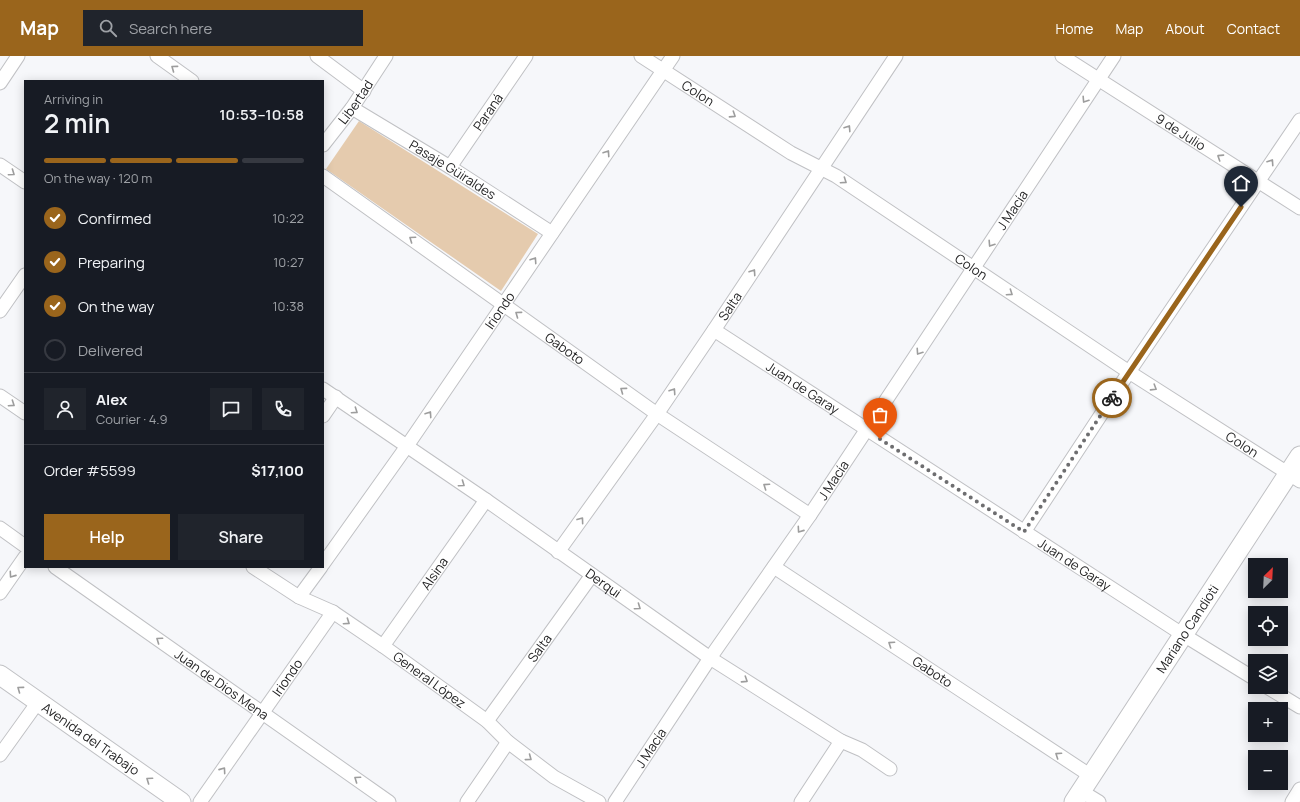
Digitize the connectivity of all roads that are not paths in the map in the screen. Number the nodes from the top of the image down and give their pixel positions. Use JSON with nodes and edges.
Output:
{"nodes":[{"id":1,"x":18,"y":56,"type":"edge"},
{"id":2,"x":157,"y":56,"type":"edge"},
{"id":3,"x":317,"y":56,"type":"edge"},
{"id":4,"x":386,"y":56,"type":"edge"},
{"id":5,"x":526,"y":56,"type":"edge"},
{"id":6,"x":641,"y":56,"type":"edge"},
{"id":7,"x":673,"y":56,"type":"edge"},
{"id":8,"x":896,"y":56,"type":"edge"},
{"id":9,"x":1062,"y":56,"type":"edge"},
{"id":10,"x":1114,"y":56,"type":"edge"},
{"id":11,"x":663,"y":70,"type":"junction"},
{"id":12,"x":1099,"y":79,"type":"junction"},
{"id":13,"x":191,"y":80,"type":"edge"},
{"id":14,"x":0,"y":83,"type":"edge"},
{"id":15,"x":364,"y":91,"type":"junction"},
{"id":16,"x":352,"y":108,"type":"junction"},
{"id":17,"x":1300,"y":120,"type":"edge"},
{"id":18,"x":324,"y":145,"type":"edge"},
{"id":19,"x":0,"y":165,"type":"edge"},
{"id":20,"x":450,"y":167,"type":"junction"},
{"id":21,"x":821,"y":170,"type":"junction"},
{"id":22,"x":324,"y":177,"type":"edge"},
{"id":23,"x":24,"y":181,"type":"edge"},
{"id":24,"x":1258,"y":181,"type":"junction"},
{"id":25,"x":1300,"y":208,"type":"edge"},
{"id":26,"x":552,"y":233,"type":"junction"},
{"id":27,"x":974,"y":269,"type":"junction"},
{"id":28,"x":24,"y":276,"type":"edge"},
{"id":29,"x":504,"y":304,"type":"junction"},
{"id":30,"x":0,"y":311,"type":"edge"},
{"id":31,"x":714,"y":330,"type":"junction"},
{"id":32,"x":1129,"y":372,"type":"junction"},
{"id":33,"x":324,"y":390,"type":"edge"},
{"id":34,"x":0,"y":396,"type":"edge"},
{"id":35,"x":336,"y":398,"type":"junction"},
{"id":36,"x":24,"y":412,"type":"edge"},
{"id":37,"x":657,"y":414,"type":"junction"},
{"id":38,"x":324,"y":415,"type":"edge"},
{"id":39,"x":867,"y":430,"type":"junction"},
{"id":40,"x":407,"y":446,"type":"junction"},
{"id":41,"x":1300,"y":456,"type":"edge"},
{"id":42,"x":1294,"y":477,"type":"edge"},
{"id":43,"x":486,"y":500,"type":"junction"},
{"id":44,"x":810,"y":516,"type":"junction"},
{"id":45,"x":0,"y":528,"type":"edge"},
{"id":46,"x":1024,"y":532,"type":"junction"},
{"id":47,"x":24,"y":545,"type":"edge"},
{"id":48,"x":558,"y":552,"type":"junction"},
{"id":49,"x":24,"y":558,"type":"edge"},
{"id":50,"x":324,"y":563,"type":"edge"},
{"id":51,"x":774,"y":566,"type":"junction"},
{"id":52,"x":56,"y":568,"type":"edge"},
{"id":53,"x":255,"y":568,"type":"edge"},
{"id":54,"x":319,"y":568,"type":"edge"},
{"id":55,"x":592,"y":575,"type":"junction"},
{"id":56,"x":0,"y":593,"type":"edge"},
{"id":57,"x":299,"y":597,"type":"junction"},
{"id":58,"x":332,"y":612,"type":"junction"},
{"id":59,"x":1182,"y":634,"type":"junction"},
{"id":60,"x":383,"y":646,"type":"junction"},
{"id":61,"x":710,"y":658,"type":"junction"},
{"id":62,"x":0,"y":675,"type":"edge"},
{"id":63,"x":1248,"y":675,"type":"edge"},
{"id":64,"x":1279,"y":694,"type":"edge"},
{"id":65,"x":38,"y":702,"type":"junction"},
{"id":66,"x":1300,"y":707,"type":"edge"},
{"id":67,"x":263,"y":713,"type":"junction"},
{"id":68,"x":487,"y":721,"type":"junction"},
{"id":69,"x":841,"y":741,"type":"junction"},
{"id":70,"x":508,"y":742,"type":"junction"},
{"id":71,"x":0,"y":756,"type":"edge"},
{"id":72,"x":890,"y":768,"type":"dead end"},
{"id":73,"x":1300,"y":789,"type":"edge"},
{"id":74,"x":1082,"y":790,"type":"edge"},
{"id":75,"x":181,"y":802,"type":"edge"},
{"id":76,"x":200,"y":802,"type":"edge"},
{"id":77,"x":389,"y":802,"type":"edge"},
{"id":78,"x":467,"y":802,"type":"edge"},
{"id":79,"x":599,"y":802,"type":"edge"},
{"id":80,"x":615,"y":802,"type":"edge"},
{"id":81,"x":801,"y":802,"type":"edge"},
{"id":82,"x":1099,"y":802,"type":"edge"},
{"id":83,"x":1292,"y":802,"type":"edge"}],
"edges":[{"from":1,"to":14,"type":"street"},
{"from":13,"to":2,"type":"street","one_way":true},
{"from":3,"to":15,"type":"street"},
{"from":4,"to":15,"type":"street","name":"Libertad"},
{"from":5,"to":20,"type":"street","name":"Paraná"},
{"from":6,"to":11,"type":"street","name":"Colon"},
{"from":7,"to":11,"type":"street","name":"Iriondo"},
{"from":21,"to":8,"type":"street","name":"Salta","one_way":true},
{"from":9,"to":12,"type":"street","name":"9 de Julio"},
{"from":10,"to":12,"type":"street","name":"J Macía"},
{"from":11,"to":21,"type":"street","name":"Colon","one_way":true},
{"from":26,"to":11,"type":"street","name":"Iriondo","one_way":true},
{"from":24,"to":12,"type":"street","name":"9 de Julio","one_way":true},
{"from":12,"to":27,"type":"street","name":"J Macía","one_way":true},
{"from":15,"to":16,"type":"street","name":"Libertad"},
{"from":16,"to":18,"type":"street","name":"Libertad"},
{"from":16,"to":20,"type":"street","name":"Pasaje Güiraldes"},
{"from":24,"to":17,"type":"street","one_way":true},
{"from":19,"to":23,"type":"street","one_way":true},
{"from":20,"to":26,"type":"street","name":"Pasaje Güiraldes"},
{"from":21,"to":27,"type":"street","name":"Colon","one_way":true},
{"from":31,"to":21,"type":"street","name":"Salta","one_way":true},
{"from":29,"to":22,"type":"street","name":"Gaboto","one_way":true},
{"from":24,"to":25,"type":"street","name":"9 de Julio"},
{"from":24,"to":32,"type":"street"},
{"from":29,"to":26,"type":"street","name":"Iriondo","one_way":true},
{"from":27,"to":32,"type":"street","name":"Colon","one_way":true},
{"from":27,"to":39,"type":"street","name":"J Macía","one_way":true},
{"from":28,"to":30,"type":"street"},
{"from":37,"to":29,"type":"street","name":"Gaboto","one_way":true},
{"from":40,"to":29,"type":"street","name":"Iriondo","one_way":true},
{"from":37,"to":31,"type":"street","name":"Salta","one_way":true},
{"from":31,"to":39,"type":"street","name":"Juan de Garay"},
{"from":32,"to":42,"type":"street","name":"Colon","one_way":true},
{"from":32,"to":46,"type":"street"},
{"from":33,"to":35,"type":"street","name":"Derqui"},
{"from":34,"to":36,"type":"street","one_way":true},
{"from":35,"to":38,"type":"street"},
{"from":35,"to":40,"type":"street","name":"Derqui","one_way":true},
{"from":44,"to":37,"type":"street","name":"Gaboto","one_way":true},
{"from":48,"to":37,"type":"street","name":"Salta","one_way":true},
{"from":39,"to":44,"type":"street","name":"J Macía"},
{"from":39,"to":46,"type":"street","name":"Juan de Garay"},
{"from":40,"to":43,"type":"street","name":"Derqui","one_way":true},
{"from":40,"to":50,"type":"street","name":"Iriondo"},
{"from":41,"to":42,"type":"street","name":"Mariano Candioti"},
{"from":42,"to":59,"type":"street","name":"Mariano Candioti"},
{"from":43,"to":48,"type":"street","name":"Derqui"},
{"from":43,"to":60,"type":"street","name":"Alsina"},
{"from":44,"to":51,"type":"street","name":"J Macía","one_way":true},
{"from":45,"to":47,"type":"street"},
{"from":46,"to":59,"type":"street","name":"Juan de Garay"},
{"from":48,"to":55,"type":"street","name":"Derqui"},
{"from":49,"to":56,"type":"street","one_way":true},
{"from":51,"to":61,"type":"street","name":"J Macía"},
{"from":74,"to":51,"type":"street","name":"Gaboto","one_way":true},
{"from":67,"to":52,"type":"street","name":"Juan de Dios Mena","one_way":true},
{"from":53,"to":57,"type":"street","name":"General López"},
{"from":54,"to":57,"type":"street"},
{"from":55,"to":61,"type":"street","name":"Derqui","one_way":true},
{"from":55,"to":68,"type":"street","name":"Salta"},
{"from":57,"to":58,"type":"street","name":"General López"},
{"from":58,"to":60,"type":"street","name":"General López","one_way":true},
{"from":58,"to":67,"type":"street","name":"Iriondo"},
{"from":59,"to":63,"type":"street","name":"Juan de Garay"},
{"from":59,"to":74,"type":"street","name":"Mariano Candioti"},
{"from":60,"to":68,"type":"street","name":"General López"},
{"from":61,"to":69,"type":"street","name":"Derqui","one_way":true},
{"from":61,"to":80,"type":"street","name":"J Macía"},
{"from":65,"to":62,"type":"street","name":"Avenida del Trabajo","one_way":true},
{"from":64,"to":66,"type":"street"},
{"from":65,"to":71,"type":"street"},
{"from":75,"to":65,"type":"street","name":"Avenida del Trabajo","one_way":true},
{"from":76,"to":67,"type":"street","name":"Iriondo","one_way":true},
{"from":77,"to":67,"type":"street","name":"Juan de Dios Mena","one_way":true},
{"from":68,"to":70,"type":"street","name":"General López"},
{"from":69,"to":72,"type":"street","name":"Derqui"},
{"from":69,"to":81,"type":"street"},
{"from":70,"to":78,"type":"street"},
{"from":70,"to":79,"type":"street","name":"General López","one_way":true},
{"from":73,"to":83,"type":"street"},
{"from":74,"to":82,"type":"street","name":"Gaboto"}]}
